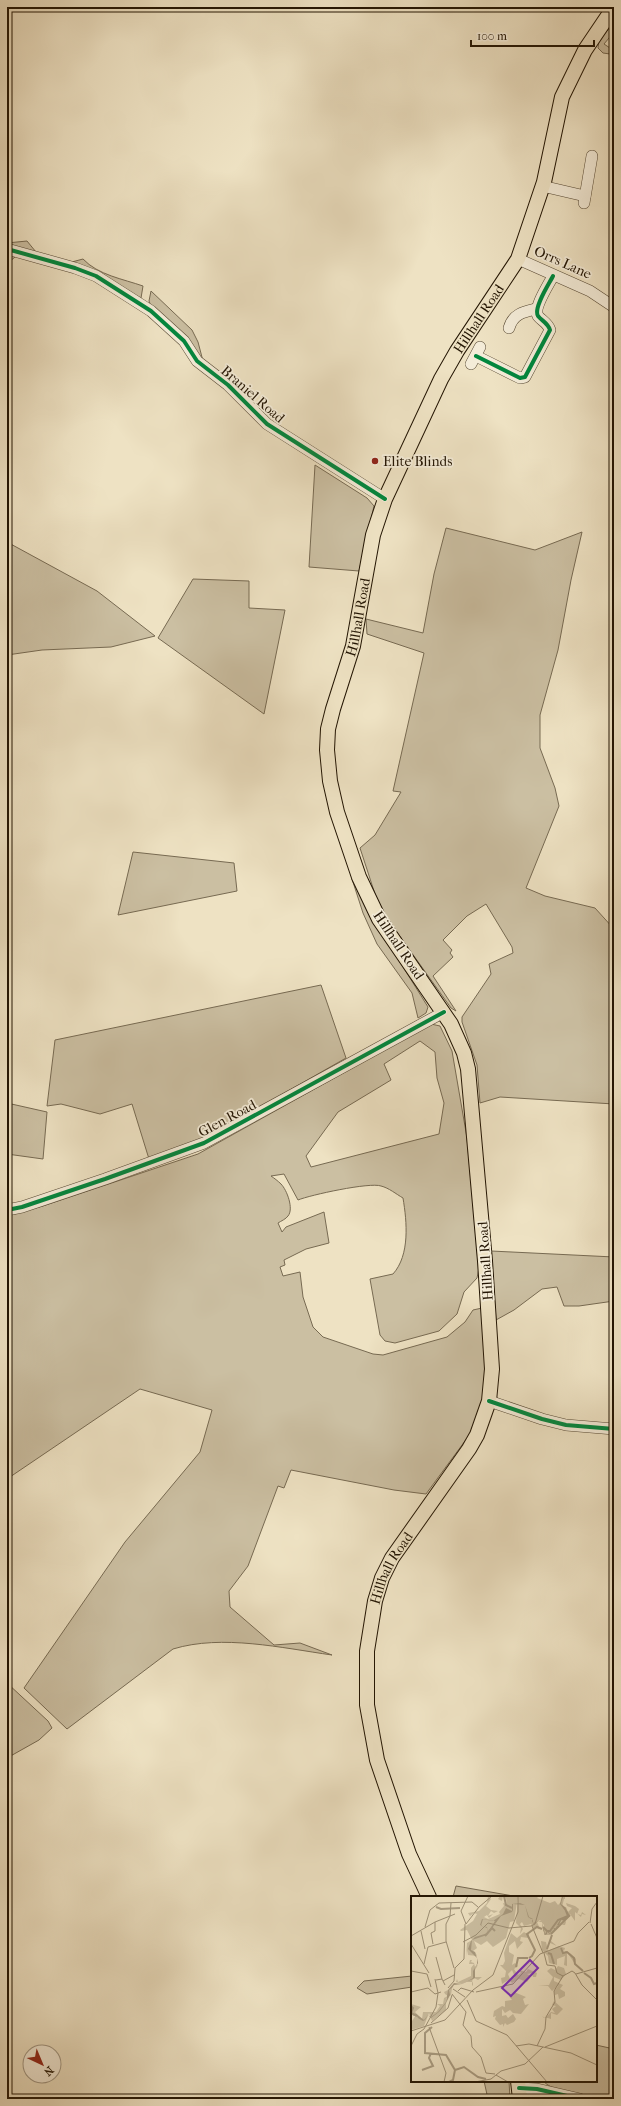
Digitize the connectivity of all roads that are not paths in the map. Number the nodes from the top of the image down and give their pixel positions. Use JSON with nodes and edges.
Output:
{"nodes":[{"id":1,"x":614,"y":7,"type":"edge"},
{"id":2,"x":592,"y":156,"type":"dead end"},
{"id":3,"x":542,"y":186,"type":"junction"},
{"id":4,"x":7,"y":249,"type":"edge"},
{"id":5,"x":518,"y":259,"type":"junction"},
{"id":6,"x":553,"y":276,"type":"junction"},
{"id":7,"x":614,"y":308,"type":"edge"},
{"id":8,"x":536,"y":309,"type":"junction"},
{"id":9,"x":509,"y":328,"type":"dead end"},
{"id":10,"x":476,"y":356,"type":"dead end"},
{"id":11,"x":386,"y":499,"type":"junction"},
{"id":12,"x":444,"y":1012,"type":"junction"},
{"id":13,"x":7,"y":1210,"type":"edge"},
{"id":14,"x":489,"y":1401,"type":"junction"},
{"id":15,"x":614,"y":1429,"type":"edge"},
{"id":16,"x":429,"y":1896,"type":"edge"},
{"id":17,"x":519,"y":2089,"type":"edge"},
{"id":18,"x":580,"y":2099,"type":"edge"}],
"edges":[{"from":1,"to":3,"type":"main road","name":"Hillhall Road"},
{"from":2,"to":3,"type":"street"},
{"from":3,"to":5,"type":"main road","name":"Hillhall Road"},
{"from":4,"to":11,"type":"street","name":"Braniel Road"},
{"from":5,"to":6,"type":"street","name":"Orrs Lane"},
{"from":5,"to":11,"type":"main road","name":"Hillhall Road"},
{"from":6,"to":7,"type":"street","name":"Orrs Lane"},
{"from":6,"to":8,"type":"street"},
{"from":8,"to":9,"type":"street"},
{"from":8,"to":10,"type":"street"},
{"from":11,"to":12,"type":"main road","name":"Hillhall Road"},
{"from":12,"to":13,"type":"street","name":"Glen Road"},
{"from":12,"to":14,"type":"main road","name":"Hillhall Road"},
{"from":14,"to":15,"type":"street"},
{"from":14,"to":16,"type":"main road","name":"Hillhall Road"},
{"from":17,"to":18,"type":"street"}]}
